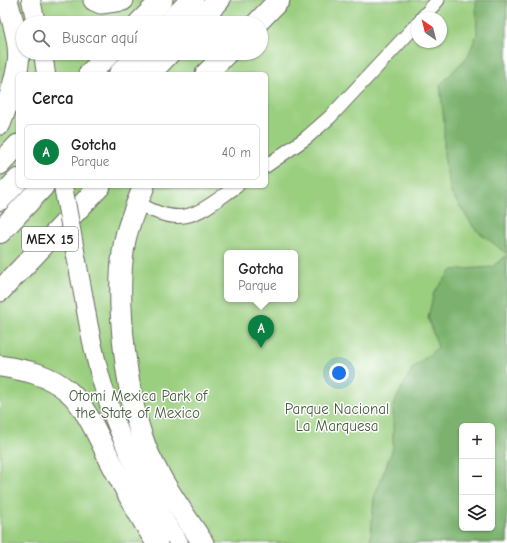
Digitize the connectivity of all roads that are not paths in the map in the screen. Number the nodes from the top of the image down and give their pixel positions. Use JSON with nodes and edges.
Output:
{"nodes":[{"id":1,"x":7,"y":0,"type":"edge"},
{"id":2,"x":31,"y":0,"type":"edge"},
{"id":3,"x":94,"y":0,"type":"edge"},
{"id":4,"x":123,"y":0,"type":"edge"},
{"id":5,"x":162,"y":0,"type":"edge"},
{"id":6,"x":192,"y":0,"type":"edge"},
{"id":7,"x":219,"y":0,"type":"edge"},
{"id":8,"x":280,"y":0,"type":"edge"},
{"id":9,"x":438,"y":0,"type":"edge"},
{"id":10,"x":427,"y":12,"type":"edge"},
{"id":11,"x":34,"y":16,"type":"edge"},
{"id":12,"x":147,"y":16,"type":"edge"},
{"id":13,"x":176,"y":16,"type":"edge"},
{"id":14,"x":204,"y":16,"type":"edge"},
{"id":15,"x":264,"y":16,"type":"edge"},
{"id":16,"x":411,"y":30,"type":"edge"},
{"id":17,"x":16,"y":32,"type":"edge"},
{"id":18,"x":18,"y":60,"type":"edge"},
{"id":19,"x":44,"y":60,"type":"edge"},
{"id":20,"x":103,"y":60,"type":"edge"},
{"id":21,"x":133,"y":60,"type":"edge"},
{"id":22,"x":162,"y":60,"type":"edge"},
{"id":23,"x":220,"y":60,"type":"edge"},
{"id":24,"x":46,"y":72,"type":"edge"},
{"id":25,"x":91,"y":72,"type":"edge"},
{"id":26,"x":122,"y":72,"type":"edge"},
{"id":27,"x":151,"y":72,"type":"edge"},
{"id":28,"x":208,"y":72,"type":"edge"},
{"id":29,"x":0,"y":124,"type":"edge"},
{"id":30,"x":16,"y":147,"type":"edge"},
{"id":31,"x":0,"y":164,"type":"edge"},
{"id":32,"x":268,"y":165,"type":"edge"},
{"id":33,"x":16,"y":182,"type":"edge"},
{"id":34,"x":41,"y":188,"type":"edge"},
{"id":35,"x":63,"y":188,"type":"edge"},
{"id":36,"x":98,"y":188,"type":"edge"},
{"id":37,"x":234,"y":188,"type":"edge"},
{"id":38,"x":141,"y":194,"type":"edge"},
{"id":39,"x":0,"y":199,"type":"edge"},
{"id":40,"x":0,"y":232,"type":"edge"},
{"id":41,"x":0,"y":291,"type":"edge"},
{"id":42,"x":0,"y":366,"type":"edge"},
{"id":43,"x":157,"y":543,"type":"edge"},
{"id":44,"x":179,"y":543,"type":"edge"},
{"id":45,"x":203,"y":543,"type":"edge"}],
"edges":[{"from":1,"to":17,"type":"main road"},
{"from":2,"to":11,"type":"main road"},
{"from":3,"to":4,"type":"main road"},
{"from":5,"to":12,"type":"main road"},
{"from":6,"to":13,"type":"highway"},
{"from":7,"to":14,"type":"highway"},
{"from":8,"to":15,"type":"main road"},
{"from":9,"to":10,"type":"street"},
{"from":16,"to":32,"type":"street"},
{"from":18,"to":29,"type":"main road"},
{"from":19,"to":24,"type":"main road"},
{"from":20,"to":25,"type":"main road"},
{"from":21,"to":26,"type":"highway"},
{"from":22,"to":27,"type":"highway"},
{"from":23,"to":28,"type":"main road"},
{"from":30,"to":31,"type":"main road"},
{"from":33,"to":39,"type":"highway"},
{"from":34,"to":40,"type":"highway"},
{"from":35,"to":44,"type":"main road","bridge":true},
{"from":36,"to":41,"type":"main road","number":"MEX 15"},
{"from":37,"to":38,"type":"street"},
{"from":38,"to":45,"type":"main road"},
{"from":42,"to":43,"type":"main road"}]}
